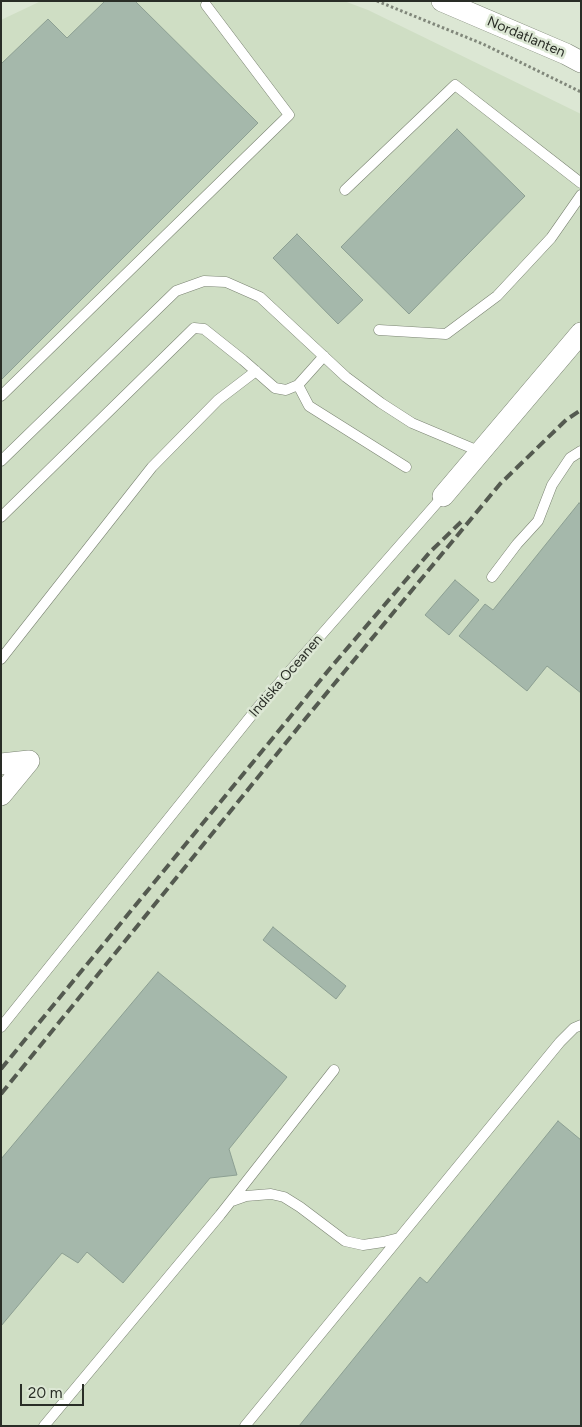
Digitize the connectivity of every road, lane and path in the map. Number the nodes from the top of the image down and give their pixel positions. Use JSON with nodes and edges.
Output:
{"nodes":[{"id":1,"x":377,"y":1,"type":"edge"},
{"id":2,"x":442,"y":1,"type":"edge"},
{"id":3,"x":206,"y":5,"type":"dead end"},
{"id":4,"x":581,"y":62,"type":"edge"},
{"id":5,"x":581,"y":92,"type":"edge"},
{"id":6,"x":581,"y":183,"type":"edge"},
{"id":7,"x":345,"y":190,"type":"dead end"},
{"id":8,"x":581,"y":195,"type":"edge"},
{"id":9,"x":379,"y":330,"type":"dead end"},
{"id":10,"x":581,"y":333,"type":"edge"},
{"id":11,"x":324,"y":356,"type":"junction"},
{"id":12,"x":256,"y":372,"type":"junction"},
{"id":13,"x":298,"y":385,"type":"junction"},
{"id":14,"x":1,"y":396,"type":"edge"},
{"id":15,"x":581,"y":451,"type":"edge"},
{"id":16,"x":481,"y":452,"type":"junction"},
{"id":17,"x":1,"y":461,"type":"edge"},
{"id":18,"x":406,"y":467,"type":"dead end"},
{"id":19,"x":442,"y":496,"type":"joint"},
{"id":20,"x":1,"y":517,"type":"edge"},
{"id":21,"x":492,"y":577,"type":"dead end"},
{"id":22,"x":1,"y":659,"type":"edge"},
{"id":23,"x":1,"y":764,"type":"edge"},
{"id":24,"x":1,"y":795,"type":"edge"},
{"id":25,"x":581,"y":1025,"type":"edge"},
{"id":26,"x":1,"y":1027,"type":"edge"},
{"id":27,"x":334,"y":1070,"type":"dead end"},
{"id":28,"x":230,"y":1202,"type":"junction"},
{"id":29,"x":399,"y":1238,"type":"junction"},
{"id":30,"x":44,"y":1426,"type":"edge"},
{"id":31,"x":245,"y":1426,"type":"edge"}],
"edges":[{"from":1,"to":5,"type":"path"},
{"from":2,"to":4,"type":"street","name":"Nordatlanten"},
{"from":3,"to":14,"type":"lane"},
{"from":6,"to":7,"type":"lane"},
{"from":8,"to":9,"type":"lane"},
{"from":10,"to":16,"type":"street","name":"Indiska Oceanen"},
{"from":11,"to":13,"type":"lane"},
{"from":11,"to":16,"type":"lane"},
{"from":11,"to":17,"type":"lane"},
{"from":12,"to":13,"type":"lane"},
{"from":12,"to":20,"type":"lane"},
{"from":12,"to":22,"type":"lane"},
{"from":13,"to":18,"type":"lane"},
{"from":15,"to":21,"type":"lane"},
{"from":16,"to":19,"type":"street","name":"Indiska Oceanen"},
{"from":19,"to":26,"type":"lane","name":"Indiska Oceanen"},
{"from":23,"to":24,"type":"street"},
{"from":25,"to":29,"type":"lane"},
{"from":27,"to":28,"type":"lane"},
{"from":28,"to":29,"type":"lane"},
{"from":28,"to":30,"type":"lane"},
{"from":29,"to":31,"type":"lane"}]}
